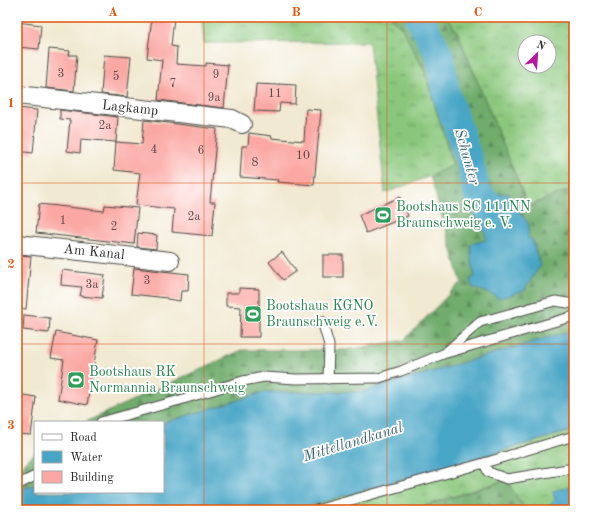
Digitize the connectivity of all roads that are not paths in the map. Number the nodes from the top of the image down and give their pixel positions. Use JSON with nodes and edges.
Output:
{"nodes":[{"id":1,"x":17,"y":95,"type":"edge"},
{"id":2,"x":242,"y":124,"type":"dead end"},
{"id":3,"x":17,"y":244,"type":"edge"},
{"id":4,"x":170,"y":261,"type":"dead end"},
{"id":5,"x":574,"y":304,"type":"edge"},
{"id":6,"x":574,"y":316,"type":"edge"},
{"id":7,"x":322,"y":321,"type":"dead end"},
{"id":8,"x":443,"y":354,"type":"junction"},
{"id":9,"x":328,"y":379,"type":"junction"},
{"id":10,"x":105,"y":421,"type":"edge"},
{"id":11,"x":574,"y":436,"type":"edge"},
{"id":12,"x":484,"y":463,"type":"junction"},
{"id":13,"x":574,"y":468,"type":"edge"},
{"id":14,"x":34,"y":476,"type":"edge"},
{"id":15,"x":17,"y":485,"type":"edge"},
{"id":16,"x":316,"y":510,"type":"edge"}],
"edges":[{"from":1,"to":2,"type":"street","name":"Lagkamp"},
{"from":3,"to":4,"type":"street","name":"Am Kanal"},
{"from":5,"to":8,"type":"lane"},
{"from":6,"to":8,"type":"lane"},
{"from":7,"to":9,"type":"lane"},
{"from":8,"to":9,"type":"lane"},
{"from":9,"to":10,"type":"lane"},
{"from":11,"to":12,"type":"lane"},
{"from":12,"to":13,"type":"lane"},
{"from":12,"to":16,"type":"lane"},
{"from":14,"to":15,"type":"lane"}]}
